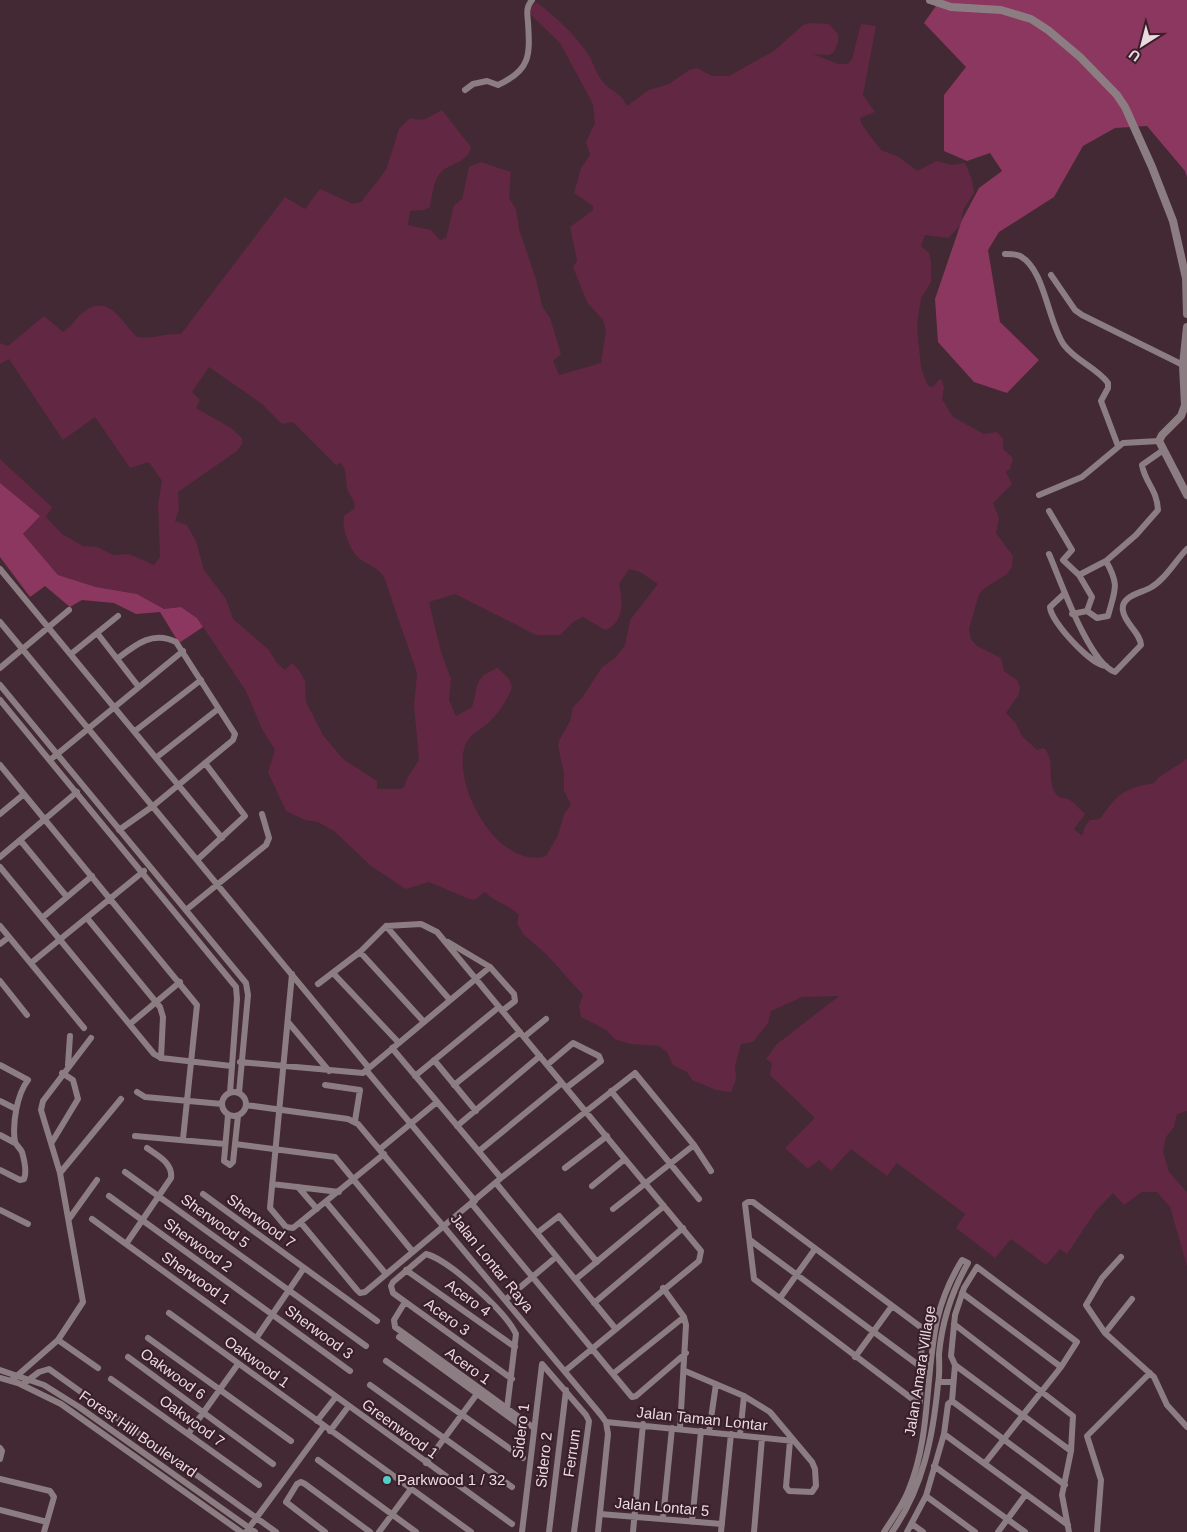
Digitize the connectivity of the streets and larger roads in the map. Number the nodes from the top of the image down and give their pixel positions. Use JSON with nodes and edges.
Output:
{"nodes":[{"id":1,"x":532,"y":0,"type":"edge"},
{"id":2,"x":930,"y":0,"type":"edge"},
{"id":3,"x":465,"y":90,"type":"dead end"},
{"id":4,"x":1005,"y":254,"type":"dead end"},
{"id":5,"x":1051,"y":275,"type":"dead end"},
{"id":6,"x":1187,"y":314,"type":"edge"},
{"id":7,"x":1187,"y":327,"type":"edge"},
{"id":8,"x":1183,"y":365,"type":"junction"},
{"id":9,"x":1159,"y":441,"type":"junction"},
{"id":10,"x":1118,"y":446,"type":"junction"},
{"id":11,"x":1162,"y":450,"type":"junction"},
{"id":12,"x":1039,"y":495,"type":"dead end"},
{"id":13,"x":1187,"y":495,"type":"edge"},
{"id":14,"x":1049,"y":511,"type":"dead end"},
{"id":15,"x":1187,"y":549,"type":"edge"},
{"id":16,"x":1049,"y":554,"type":"dead end"},
{"id":17,"x":1106,"y":561,"type":"junction"},
{"id":18,"x":0,"y":569,"type":"edge"},
{"id":19,"x":1079,"y":576,"type":"junction"},
{"id":20,"x":1065,"y":592,"type":"junction"},
{"id":21,"x":70,"y":610,"type":"dead end"},
{"id":22,"x":1087,"y":612,"type":"junction"},
{"id":23,"x":1072,"y":614,"type":"junction"},
{"id":24,"x":118,"y":616,"type":"dead end"},
{"id":25,"x":0,"y":622,"type":"edge"},
{"id":26,"x":48,"y":627,"type":"junction"},
{"id":27,"x":97,"y":633,"type":"junction"},
{"id":28,"x":23,"y":649,"type":"junction"},
{"id":29,"x":183,"y":650,"type":"junction"},
{"id":30,"x":70,"y":654,"type":"junction"},
{"id":31,"x":117,"y":659,"type":"junction"},
{"id":32,"x":1106,"y":666,"type":"junction"},
{"id":33,"x":0,"y":668,"type":"edge"},
{"id":34,"x":201,"y":680,"type":"junction"},
{"id":35,"x":0,"y":685,"type":"edge"},
{"id":36,"x":138,"y":686,"type":"junction"},
{"id":37,"x":0,"y":700,"type":"edge"},
{"id":38,"x":114,"y":707,"type":"junction"},
{"id":39,"x":218,"y":709,"type":"junction"},
{"id":40,"x":88,"y":728,"type":"junction"},
{"id":41,"x":135,"y":731,"type":"junction"},
{"id":42,"x":57,"y":754,"type":"junction"},
{"id":43,"x":157,"y":757,"type":"junction"},
{"id":44,"x":50,"y":760,"type":"junction"},
{"id":45,"x":204,"y":763,"type":"junction"},
{"id":46,"x":0,"y":765,"type":"edge"},
{"id":47,"x":179,"y":785,"type":"junction"},
{"id":48,"x":77,"y":792,"type":"junction"},
{"id":49,"x":24,"y":794,"type":"junction"},
{"id":50,"x":153,"y":806,"type":"junction"},
{"id":51,"x":0,"y":814,"type":"edge"},
{"id":52,"x":262,"y":814,"type":"dead end"},
{"id":53,"x":45,"y":819,"type":"junction"},
{"id":54,"x":119,"y":830,"type":"junction"},
{"id":55,"x":222,"y":838,"type":"junction"},
{"id":56,"x":20,"y":840,"type":"junction"},
{"id":57,"x":0,"y":856,"type":"edge"},
{"id":58,"x":197,"y":860,"type":"junction"},
{"id":59,"x":0,"y":867,"type":"edge"},
{"id":60,"x":150,"y":867,"type":"junction"},
{"id":61,"x":142,"y":873,"type":"junction"},
{"id":62,"x":92,"y":876,"type":"junction"},
{"id":63,"x":216,"y":885,"type":"junction"},
{"id":64,"x":67,"y":897,"type":"junction"},
{"id":65,"x":110,"y":898,"type":"junction"},
{"id":66,"x":186,"y":910,"type":"junction"},
{"id":67,"x":42,"y":918,"type":"junction"},
{"id":68,"x":87,"y":918,"type":"junction"},
{"id":69,"x":0,"y":926,"type":"edge"},
{"id":70,"x":386,"y":926,"type":"junction"},
{"id":71,"x":9,"y":937,"type":"junction"},
{"id":72,"x":442,"y":938,"type":"junction"},
{"id":73,"x":60,"y":940,"type":"junction"},
{"id":74,"x":0,"y":944,"type":"edge"},
{"id":75,"x":360,"y":952,"type":"junction"},
{"id":76,"x":31,"y":964,"type":"junction"},
{"id":77,"x":490,"y":967,"type":"junction"},
{"id":78,"x":333,"y":973,"type":"junction"},
{"id":79,"x":292,"y":974,"type":"junction"},
{"id":80,"x":475,"y":979,"type":"junction"},
{"id":81,"x":0,"y":981,"type":"edge"},
{"id":82,"x":180,"y":982,"type":"junction"},
{"id":83,"x":318,"y":984,"type":"dead end"},
{"id":84,"x":450,"y":1000,"type":"junction"},
{"id":85,"x":156,"y":1002,"type":"junction"},
{"id":86,"x":500,"y":1009,"type":"junction"},
{"id":87,"x":27,"y":1015,"type":"dead end"},
{"id":88,"x":546,"y":1019,"type":"dead end"},
{"id":89,"x":288,"y":1022,"type":"junction"},
{"id":90,"x":424,"y":1022,"type":"junction"},
{"id":91,"x":130,"y":1024,"type":"junction"},
{"id":92,"x":84,"y":1028,"type":"dead end"},
{"id":93,"x":522,"y":1034,"type":"junction"},
{"id":94,"x":70,"y":1036,"type":"dead end"},
{"id":95,"x":91,"y":1038,"type":"dead end"},
{"id":96,"x":399,"y":1043,"type":"junction"},
{"id":97,"x":392,"y":1048,"type":"junction"},
{"id":98,"x":540,"y":1056,"type":"junction"},
{"id":99,"x":161,"y":1058,"type":"junction"},
{"id":100,"x":434,"y":1060,"type":"junction"},
{"id":101,"x":191,"y":1061,"type":"junction"},
{"id":102,"x":242,"y":1062,"type":"junction"},
{"id":103,"x":232,"y":1063,"type":"junction"},
{"id":104,"x":0,"y":1065,"type":"edge"},
{"id":105,"x":68,"y":1065,"type":"junction"},
{"id":106,"x":547,"y":1065,"type":"junction"},
{"id":107,"x":285,"y":1066,"type":"junction"},
{"id":108,"x":368,"y":1069,"type":"junction"},
{"id":109,"x":330,"y":1070,"type":"junction"},
{"id":110,"x":62,"y":1073,"type":"junction"},
{"id":111,"x":415,"y":1076,"type":"junction"},
{"id":112,"x":325,"y":1085,"type":"dead end"},
{"id":113,"x":454,"y":1085,"type":"junction"},
{"id":114,"x":564,"y":1085,"type":"junction"},
{"id":115,"x":611,"y":1091,"type":"junction"},
{"id":116,"x":136,"y":1092,"type":"dead end"},
{"id":117,"x":230,"y":1093,"type":"junction"},
{"id":118,"x":239,"y":1093,"type":"junction"},
{"id":119,"x":121,"y":1099,"type":"dead end"},
{"id":120,"x":187,"y":1100,"type":"junction"},
{"id":121,"x":0,"y":1101,"type":"edge"},
{"id":122,"x":437,"y":1102,"type":"junction"},
{"id":123,"x":222,"y":1104,"type":"junction"},
{"id":124,"x":246,"y":1105,"type":"junction"},
{"id":125,"x":16,"y":1109,"type":"junction"},
{"id":126,"x":585,"y":1110,"type":"junction"},
{"id":127,"x":279,"y":1111,"type":"junction"},
{"id":128,"x":476,"y":1111,"type":"junction"},
{"id":129,"x":228,"y":1115,"type":"junction"},
{"id":130,"x":238,"y":1116,"type":"junction"},
{"id":131,"x":355,"y":1121,"type":"junction"},
{"id":132,"x":410,"y":1124,"type":"junction"},
{"id":133,"x":458,"y":1126,"type":"junction"},
{"id":134,"x":0,"y":1135,"type":"edge"},
{"id":135,"x":135,"y":1136,"type":"dead end"},
{"id":136,"x":606,"y":1136,"type":"junction"},
{"id":137,"x":183,"y":1139,"type":"junction"},
{"id":138,"x":52,"y":1142,"type":"junction"},
{"id":139,"x":16,"y":1143,"type":"junction"},
{"id":140,"x":226,"y":1144,"type":"junction"},
{"id":141,"x":235,"y":1144,"type":"junction"},
{"id":142,"x":694,"y":1145,"type":"junction"},
{"id":143,"x":147,"y":1148,"type":"dead end"},
{"id":144,"x":275,"y":1150,"type":"junction"},
{"id":145,"x":382,"y":1151,"type":"junction"},
{"id":146,"x":479,"y":1151,"type":"junction"},
{"id":147,"x":625,"y":1159,"type":"junction"},
{"id":148,"x":670,"y":1164,"type":"junction"},
{"id":149,"x":565,"y":1168,"type":"dead end"},
{"id":150,"x":0,"y":1170,"type":"edge"},
{"id":151,"x":711,"y":1171,"type":"dead end"},
{"id":152,"x":126,"y":1172,"type":"dead end"},
{"id":153,"x":60,"y":1173,"type":"junction"},
{"id":154,"x":354,"y":1179,"type":"junction"},
{"id":155,"x":97,"y":1180,"type":"dead end"},
{"id":156,"x":499,"y":1181,"type":"junction"},
{"id":157,"x":644,"y":1183,"type":"junction"},
{"id":158,"x":272,"y":1184,"type":"junction"},
{"id":159,"x":592,"y":1186,"type":"dead end"},
{"id":160,"x":298,"y":1187,"type":"junction"},
{"id":161,"x":338,"y":1192,"type":"junction"},
{"id":162,"x":203,"y":1194,"type":"dead end"},
{"id":163,"x":109,"y":1196,"type":"dead end"},
{"id":164,"x":160,"y":1197,"type":"junction"},
{"id":165,"x":699,"y":1199,"type":"dead end"},
{"id":166,"x":326,"y":1202,"type":"junction"},
{"id":167,"x":474,"y":1202,"type":"junction"},
{"id":168,"x":664,"y":1206,"type":"junction"},
{"id":169,"x":317,"y":1209,"type":"junction"},
{"id":170,"x":613,"y":1209,"type":"dead end"},
{"id":171,"x":0,"y":1210,"type":"edge"},
{"id":172,"x":69,"y":1219,"type":"junction"},
{"id":173,"x":92,"y":1219,"type":"dead end"},
{"id":174,"x":144,"y":1221,"type":"junction"},
{"id":175,"x":301,"y":1223,"type":"junction"},
{"id":176,"x":28,"y":1224,"type":"dead end"},
{"id":177,"x":445,"y":1225,"type":"junction"},
{"id":178,"x":683,"y":1228,"type":"junction"},
{"id":179,"x":537,"y":1233,"type":"junction"},
{"id":180,"x":750,"y":1240,"type":"junction"},
{"id":181,"x":126,"y":1244,"type":"junction"},
{"id":182,"x":815,"y":1249,"type":"junction"},
{"id":183,"x":413,"y":1252,"type":"junction"},
{"id":184,"x":556,"y":1257,"type":"junction"},
{"id":185,"x":1121,"y":1257,"type":"dead end"},
{"id":186,"x":597,"y":1262,"type":"junction"},
{"id":187,"x":304,"y":1268,"type":"junction"},
{"id":188,"x":406,"y":1270,"type":"junction"},
{"id":189,"x":386,"y":1274,"type":"junction"},
{"id":190,"x":797,"y":1274,"type":"junction"},
{"id":191,"x":533,"y":1277,"type":"junction"},
{"id":192,"x":576,"y":1279,"type":"junction"},
{"id":193,"x":663,"y":1288,"type":"junction"},
{"id":194,"x":290,"y":1291,"type":"junction"},
{"id":195,"x":962,"y":1293,"type":"junction"},
{"id":196,"x":780,"y":1298,"type":"junction"},
{"id":197,"x":1132,"y":1299,"type":"dead end"},
{"id":198,"x":505,"y":1300,"type":"junction"},
{"id":199,"x":405,"y":1302,"type":"junction"},
{"id":200,"x":594,"y":1303,"type":"junction"},
{"id":201,"x":892,"y":1306,"type":"junction"},
{"id":202,"x":170,"y":1313,"type":"dead end"},
{"id":203,"x":273,"y":1314,"type":"junction"},
{"id":204,"x":684,"y":1317,"type":"junction"},
{"id":205,"x":377,"y":1321,"type":"dead end"},
{"id":206,"x":954,"y":1324,"type":"junction"},
{"id":207,"x":614,"y":1328,"type":"junction"},
{"id":208,"x":874,"y":1332,"type":"junction"},
{"id":209,"x":1105,"y":1333,"type":"junction"},
{"id":210,"x":257,"y":1337,"type":"junction"},
{"id":211,"x":399,"y":1337,"type":"dead end"},
{"id":212,"x":148,"y":1338,"type":"dead end"},
{"id":213,"x":58,"y":1340,"type":"junction"},
{"id":214,"x":366,"y":1346,"type":"dead end"},
{"id":215,"x":515,"y":1348,"type":"junction"},
{"id":216,"x":592,"y":1348,"type":"junction"},
{"id":217,"x":686,"y":1353,"type":"junction"},
{"id":218,"x":128,"y":1357,"type":"dead end"},
{"id":219,"x":856,"y":1357,"type":"junction"},
{"id":220,"x":386,"y":1361,"type":"dead end"},
{"id":221,"x":238,"y":1364,"type":"junction"},
{"id":222,"x":542,"y":1364,"type":"joint"},
{"id":223,"x":956,"y":1364,"type":"junction"},
{"id":224,"x":921,"y":1367,"type":"junction"},
{"id":225,"x":1061,"y":1367,"type":"junction"},
{"id":226,"x":98,"y":1368,"type":"dead end"},
{"id":227,"x":0,"y":1370,"type":"edge"},
{"id":228,"x":350,"y":1371,"type":"dead end"},
{"id":229,"x":564,"y":1371,"type":"junction"},
{"id":230,"x":685,"y":1371,"type":"junction"},
{"id":231,"x":614,"y":1373,"type":"junction"},
{"id":232,"x":1150,"y":1373,"type":"junction"},
{"id":233,"x":18,"y":1375,"type":"junction"},
{"id":234,"x":0,"y":1378,"type":"edge"},
{"id":235,"x":29,"y":1379,"type":"junction"},
{"id":236,"x":111,"y":1379,"type":"dead end"},
{"id":237,"x":512,"y":1379,"type":"junction"},
{"id":238,"x":12,"y":1380,"type":"junction"},
{"id":239,"x":939,"y":1382,"type":"junction"},
{"id":240,"x":953,"y":1382,"type":"junction"},
{"id":241,"x":716,"y":1384,"type":"junction"},
{"id":242,"x":22,"y":1385,"type":"junction"},
{"id":243,"x":370,"y":1385,"type":"dead end"},
{"id":244,"x":921,"y":1385,"type":"junction"},
{"id":245,"x":930,"y":1386,"type":"junction"},
{"id":246,"x":221,"y":1389,"type":"junction"},
{"id":247,"x":566,"y":1390,"type":"junction"},
{"id":248,"x":1041,"y":1392,"type":"junction"},
{"id":249,"x":477,"y":1394,"type":"junction"},
{"id":250,"x":744,"y":1396,"type":"junction"},
{"id":251,"x":335,"y":1398,"type":"junction"},
{"id":252,"x":952,"y":1401,"type":"junction"},
{"id":253,"x":348,"y":1406,"type":"junction"},
{"id":254,"x":507,"y":1410,"type":"junction"},
{"id":255,"x":204,"y":1412,"type":"junction"},
{"id":256,"x":462,"y":1415,"type":"junction"},
{"id":257,"x":1022,"y":1415,"type":"junction"},
{"id":258,"x":317,"y":1421,"type":"junction"},
{"id":259,"x":606,"y":1422,"type":"junction"},
{"id":260,"x":644,"y":1424,"type":"junction"},
{"id":261,"x":324,"y":1426,"type":"junction"},
{"id":262,"x":1187,"y":1426,"type":"edge"},
{"id":263,"x":524,"y":1428,"type":"dead end"},
{"id":264,"x":534,"y":1428,"type":"junction"},
{"id":265,"x":672,"y":1428,"type":"junction"},
{"id":266,"x":680,"y":1428,"type":"junction"},
{"id":267,"x":330,"y":1430,"type":"junction"},
{"id":268,"x":701,"y":1431,"type":"junction"},
{"id":269,"x":709,"y":1432,"type":"junction"},
{"id":270,"x":188,"y":1434,"type":"junction"},
{"id":271,"x":731,"y":1434,"type":"junction"},
{"id":272,"x":944,"y":1434,"type":"junction"},
{"id":273,"x":740,"y":1435,"type":"junction"},
{"id":274,"x":444,"y":1438,"type":"junction"},
{"id":275,"x":762,"y":1438,"type":"junction"},
{"id":276,"x":1003,"y":1439,"type":"junction"},
{"id":277,"x":291,"y":1441,"type":"dead end"},
{"id":278,"x":793,"y":1441,"type":"junction"},
{"id":279,"x":0,"y":1448,"type":"edge"},
{"id":280,"x":1071,"y":1451,"type":"junction"},
{"id":281,"x":522,"y":1458,"type":"dead end"},
{"id":282,"x":0,"y":1459,"type":"edge"},
{"id":283,"x":318,"y":1460,"type":"dead end"},
{"id":284,"x":426,"y":1463,"type":"junction"},
{"id":285,"x":985,"y":1463,"type":"junction"},
{"id":286,"x":273,"y":1464,"type":"dead end"},
{"id":287,"x":934,"y":1466,"type":"junction"},
{"id":288,"x":0,"y":1479,"type":"edge"},
{"id":289,"x":259,"y":1485,"type":"dead end"},
{"id":290,"x":1065,"y":1485,"type":"junction"},
{"id":291,"x":512,"y":1487,"type":"dead end"},
{"id":292,"x":411,"y":1489,"type":"junction"},
{"id":293,"x":1026,"y":1494,"type":"junction"},
{"id":294,"x":926,"y":1496,"type":"junction"},
{"id":295,"x":0,"y":1510,"type":"edge"},
{"id":296,"x":392,"y":1514,"type":"junction"},
{"id":297,"x":600,"y":1514,"type":"junction"},
{"id":298,"x":634,"y":1516,"type":"junction"},
{"id":299,"x":257,"y":1518,"type":"junction"},
{"id":300,"x":663,"y":1518,"type":"junction"},
{"id":301,"x":1008,"y":1519,"type":"junction"},
{"id":302,"x":47,"y":1522,"type":"junction"},
{"id":303,"x":692,"y":1522,"type":"junction"},
{"id":304,"x":512,"y":1524,"type":"dead end"},
{"id":305,"x":722,"y":1524,"type":"junction"},
{"id":306,"x":912,"y":1524,"type":"junction"},
{"id":307,"x":1068,"y":1529,"type":"edge"},
{"id":308,"x":250,"y":1531,"type":"edge"},
{"id":309,"x":44,"y":1532,"type":"edge"},
{"id":310,"x":241,"y":1532,"type":"edge"},
{"id":311,"x":276,"y":1532,"type":"edge"},
{"id":312,"x":325,"y":1532,"type":"edge"},
{"id":313,"x":370,"y":1532,"type":"edge"},
{"id":314,"x":379,"y":1532,"type":"edge"},
{"id":315,"x":416,"y":1532,"type":"edge"},
{"id":316,"x":471,"y":1532,"type":"edge"},
{"id":317,"x":522,"y":1532,"type":"edge"},
{"id":318,"x":549,"y":1532,"type":"edge"},
{"id":319,"x":574,"y":1532,"type":"edge"},
{"id":320,"x":598,"y":1532,"type":"edge"},
{"id":321,"x":633,"y":1532,"type":"edge"},
{"id":322,"x":721,"y":1532,"type":"edge"},
{"id":323,"x":754,"y":1532,"type":"edge"},
{"id":324,"x":884,"y":1532,"type":"edge"},
{"id":325,"x":892,"y":1532,"type":"edge"},
{"id":326,"x":907,"y":1532,"type":"edge"},
{"id":327,"x":923,"y":1532,"type":"edge"},
{"id":328,"x":974,"y":1532,"type":"edge"},
{"id":329,"x":998,"y":1532,"type":"edge"},
{"id":330,"x":1025,"y":1532,"type":"edge"},
{"id":331,"x":1097,"y":1532,"type":"edge"}],
"edges":[{"from":1,"to":3,"type":"street"},
{"from":2,"to":6,"type":"street"},
{"from":4,"to":10,"type":"street"},
{"from":5,"to":8,"type":"street"},
{"from":7,"to":8,"type":"street"},
{"from":8,"to":9,"type":"street"},
{"from":9,"to":10,"type":"street"},
{"from":9,"to":11,"type":"street"},
{"from":10,"to":12,"type":"street"},
{"from":11,"to":13,"type":"street"},
{"from":11,"to":17,"type":"street"},
{"from":14,"to":19,"type":"street"},
{"from":15,"to":32,"type":"street"},
{"from":16,"to":20,"type":"street"},
{"from":17,"to":19,"type":"street"},
{"from":17,"to":22,"type":"street"},
{"from":18,"to":26,"type":"street"},
{"from":19,"to":22,"type":"street"},
{"from":20,"to":23,"type":"street"},
{"from":20,"to":32,"type":"street"},
{"from":21,"to":26,"type":"street"},
{"from":22,"to":23,"type":"street"},
{"from":23,"to":32,"type":"street"},
{"from":24,"to":27,"type":"street"},
{"from":25,"to":28,"type":"street"},
{"from":26,"to":28,"type":"street"},
{"from":26,"to":30,"type":"street"},
{"from":27,"to":30,"type":"street"},
{"from":27,"to":31,"type":"street"},
{"from":28,"to":33,"type":"street"},
{"from":28,"to":40,"type":"street"},
{"from":29,"to":31,"type":"street"},
{"from":29,"to":34,"type":"street"},
{"from":29,"to":36,"type":"street"},
{"from":30,"to":38,"type":"street"},
{"from":31,"to":36,"type":"street"},
{"from":34,"to":39,"type":"street"},
{"from":34,"to":41,"type":"street"},
{"from":35,"to":42,"type":"street"},
{"from":36,"to":38,"type":"street"},
{"from":37,"to":44,"type":"street"},
{"from":38,"to":40,"type":"street"},
{"from":38,"to":41,"type":"street"},
{"from":39,"to":43,"type":"street"},
{"from":39,"to":45,"type":"street"},
{"from":40,"to":42,"type":"street"},
{"from":40,"to":50,"type":"street"},
{"from":41,"to":43,"type":"street"},
{"from":42,"to":44,"type":"street"},
{"from":42,"to":54,"type":"street"},
{"from":43,"to":47,"type":"street"},
{"from":44,"to":48,"type":"street"},
{"from":45,"to":47,"type":"street"},
{"from":45,"to":55,"type":"street"},
{"from":46,"to":49,"type":"street"},
{"from":47,"to":50,"type":"street"},
{"from":47,"to":55,"type":"street"},
{"from":48,"to":53,"type":"street"},
{"from":48,"to":61,"type":"street"},
{"from":49,"to":51,"type":"street"},
{"from":49,"to":53,"type":"street"},
{"from":50,"to":54,"type":"street"},
{"from":50,"to":58,"type":"street"},
{"from":52,"to":63,"type":"street"},
{"from":53,"to":56,"type":"street"},
{"from":53,"to":62,"type":"street"},
{"from":54,"to":60,"type":"street"},
{"from":55,"to":58,"type":"street"},
{"from":56,"to":57,"type":"street"},
{"from":56,"to":64,"type":"street"},
{"from":58,"to":63,"type":"street"},
{"from":59,"to":67,"type":"street"},
{"from":60,"to":61,"type":"street"},
{"from":60,"to":66,"type":"street"},
{"from":61,"to":65,"type":"street"},
{"from":61,"to":103,"type":"street"},
{"from":62,"to":64,"type":"street"},
{"from":62,"to":65,"type":"street"},
{"from":63,"to":66,"type":"street"},
{"from":63,"to":79,"type":"street"},
{"from":64,"to":67,"type":"street"},
{"from":65,"to":68,"type":"street"},
{"from":65,"to":82,"type":"street"},
{"from":66,"to":102,"type":"street"},
{"from":67,"to":73,"type":"street"},
{"from":68,"to":73,"type":"street"},
{"from":68,"to":85,"type":"street"},
{"from":69,"to":71,"type":"street"},
{"from":70,"to":72,"type":"street"},
{"from":70,"to":75,"type":"street"},
{"from":70,"to":84,"type":"street"},
{"from":71,"to":74,"type":"street"},
{"from":71,"to":76,"type":"street"},
{"from":72,"to":77,"type":"street"},
{"from":72,"to":80,"type":"street"},
{"from":73,"to":76,"type":"street"},
{"from":73,"to":91,"type":"street"},
{"from":75,"to":78,"type":"street"},
{"from":75,"to":90,"type":"street"},
{"from":76,"to":92,"type":"street"},
{"from":77,"to":80,"type":"street"},
{"from":77,"to":86,"type":"street"},
{"from":78,"to":83,"type":"street"},
{"from":78,"to":96,"type":"street"},
{"from":79,"to":89,"type":"street"},
{"from":79,"to":108,"type":"street"},
{"from":80,"to":84,"type":"street"},
{"from":80,"to":86,"type":"street"},
{"from":81,"to":87,"type":"street"},
{"from":82,"to":85,"type":"street"},
{"from":82,"to":101,"type":"street"},
{"from":84,"to":90,"type":"street"},
{"from":85,"to":91,"type":"street"},
{"from":85,"to":99,"type":"street"},
{"from":86,"to":93,"type":"street"},
{"from":86,"to":100,"type":"street"},
{"from":88,"to":93,"type":"street"},
{"from":89,"to":107,"type":"street"},
{"from":89,"to":109,"type":"street"},
{"from":90,"to":96,"type":"street"},
{"from":91,"to":99,"type":"street"},
{"from":93,"to":98,"type":"street"},
{"from":93,"to":113,"type":"street"},
{"from":94,"to":105,"type":"street"},
{"from":95,"to":105,"type":"street"},
{"from":96,"to":97,"type":"street"},
{"from":97,"to":108,"type":"street"},
{"from":97,"to":111,"type":"street"},
{"from":98,"to":106,"type":"street"},
{"from":98,"to":128,"type":"street"},
{"from":99,"to":101,"type":"street"},
{"from":100,"to":111,"type":"street"},
{"from":100,"to":113,"type":"street"},
{"from":101,"to":103,"type":"street"},
{"from":101,"to":120,"type":"street"},
{"from":102,"to":103,"type":"street"},
{"from":102,"to":107,"type":"street"},
{"from":102,"to":118,"type":"street"},
{"from":103,"to":117,"type":"street"},
{"from":104,"to":125,"type":"street"},
{"from":105,"to":110,"type":"street"},
{"from":106,"to":114,"type":"street"},
{"from":106,"to":114,"type":"street"},
{"from":107,"to":109,"type":"street"},
{"from":107,"to":127,"type":"street"},
{"from":108,"to":109,"type":"street"},
{"from":108,"to":132,"type":"street"},
{"from":110,"to":138,"type":"street"},
{"from":110,"to":138,"type":"street"},
{"from":111,"to":122,"type":"street"},
{"from":112,"to":131,"type":"street"},
{"from":113,"to":128,"type":"street"},
{"from":114,"to":126,"type":"street"},
{"from":114,"to":146,"type":"street"},
{"from":115,"to":126,"type":"street"},
{"from":115,"to":142,"type":"street"},
{"from":115,"to":148,"type":"street"},
{"from":116,"to":120,"type":"street"},
{"from":117,"to":118,"type":"street"},
{"from":117,"to":123,"type":"street"},
{"from":118,"to":124,"type":"street"},
{"from":119,"to":153,"type":"street"},
{"from":120,"to":123,"type":"street"},
{"from":120,"to":137,"type":"street"},
{"from":121,"to":125,"type":"street"},
{"from":122,"to":132,"type":"street"},
{"from":122,"to":133,"type":"street"},
{"from":123,"to":129,"type":"street"},
{"from":124,"to":127,"type":"street"},
{"from":124,"to":130,"type":"street"},
{"from":125,"to":139,"type":"street"},
{"from":126,"to":136,"type":"street"},
{"from":126,"to":156,"type":"street"},
{"from":127,"to":131,"type":"street"},
{"from":127,"to":144,"type":"street"},
{"from":128,"to":133,"type":"street"},
{"from":129,"to":130,"type":"street"},
{"from":129,"to":140,"type":"street"},
{"from":130,"to":141,"type":"street"},
{"from":131,"to":145,"type":"street","name":"Jalan Lontar Raya"},
{"from":132,"to":145,"type":"street"},
{"from":132,"to":167,"type":"street"},
{"from":133,"to":146,"type":"street"},
{"from":134,"to":139,"type":"street"},
{"from":135,"to":137,"type":"street"},
{"from":136,"to":147,"type":"street"},
{"from":136,"to":149,"type":"street"},
{"from":137,"to":140,"type":"street"},
{"from":138,"to":153,"type":"street"},
{"from":139,"to":150,"type":"street"},
{"from":140,"to":141,"type":"street"},
{"from":141,"to":144,"type":"street"},
{"from":142,"to":148,"type":"street"},
{"from":142,"to":151,"type":"street"},
{"from":143,"to":164,"type":"street"},
{"from":144,"to":154,"type":"street"},
{"from":144,"to":158,"type":"street"},
{"from":145,"to":154,"type":"street"},
{"from":145,"to":177,"type":"street","name":"Jalan Lontar Raya"},
{"from":146,"to":156,"type":"street"},
{"from":147,"to":157,"type":"street"},
{"from":147,"to":159,"type":"street"},
{"from":148,"to":157,"type":"street"},
{"from":148,"to":165,"type":"street"},
{"from":152,"to":164,"type":"street","name":"Sherwood 5"},
{"from":153,"to":172,"type":"street"},
{"from":154,"to":161,"type":"street"},
{"from":154,"to":183,"type":"street"},
{"from":155,"to":172,"type":"street"},
{"from":156,"to":167,"type":"street"},
{"from":156,"to":179,"type":"street"},
{"from":157,"to":168,"type":"street"},
{"from":157,"to":170,"type":"street"},
{"from":158,"to":160,"type":"street"},
{"from":158,"to":175,"type":"street"},
{"from":160,"to":161,"type":"street"},
{"from":160,"to":169,"type":"street"},
{"from":161,"to":166,"type":"street"},
{"from":162,"to":187,"type":"street","name":"Sherwood 7"},
{"from":163,"to":174,"type":"street","name":"Sherwood 2"},
{"from":164,"to":174,"type":"street"},
{"from":164,"to":194,"type":"street","name":"Sherwood 5"},
{"from":166,"to":169,"type":"street"},
{"from":166,"to":189,"type":"street"},
{"from":167,"to":177,"type":"street"},
{"from":167,"to":191,"type":"street"},
{"from":168,"to":178,"type":"street"},
{"from":168,"to":186,"type":"street"},
{"from":169,"to":175,"type":"street"},
{"from":171,"to":176,"type":"street"},
{"from":172,"to":213,"type":"street"},
{"from":173,"to":181,"type":"street","name":"Sherwood 1"},
{"from":174,"to":181,"type":"street"},
{"from":174,"to":203,"type":"street","name":"Sherwood 2"},
{"from":175,"to":189,"type":"street"},
{"from":177,"to":183,"type":"street"},
{"from":177,"to":198,"type":"street","name":"Jalan Lontar Raya"},
{"from":178,"to":193,"type":"street"},
{"from":178,"to":200,"type":"street"},
{"from":179,"to":184,"type":"street"},
{"from":179,"to":186,"type":"street"},
{"from":180,"to":182,"type":"street"},
{"from":180,"to":190,"type":"street"},
{"from":180,"to":196,"type":"street"},
{"from":181,"to":210,"type":"street","name":"Sherwood 1"},
{"from":182,"to":190,"type":"street"},
{"from":182,"to":201,"type":"street"},
{"from":183,"to":189,"type":"street"},
{"from":184,"to":191,"type":"street"},
{"from":184,"to":192,"type":"street"},
{"from":185,"to":209,"type":"street"},
{"from":186,"to":192,"type":"street"},
{"from":187,"to":194,"type":"street"},
{"from":187,"to":205,"type":"street","name":"Sherwood 7"},
{"from":188,"to":199,"type":"street","name":"Acero 3"},
{"from":188,"to":215,"type":"street","name":"Acero 4"},
{"from":188,"to":215,"type":"street"},
{"from":190,"to":196,"type":"street"},
{"from":190,"to":208,"type":"street"},
{"from":191,"to":198,"type":"street"},
{"from":191,"to":216,"type":"street"},
{"from":192,"to":200,"type":"street"},
{"from":193,"to":204,"type":"street"},
{"from":193,"to":207,"type":"street"},
{"from":194,"to":203,"type":"street"},
{"from":194,"to":214,"type":"street","name":"Sherwood 5"},
{"from":195,"to":206,"type":"street"},
{"from":195,"to":225,"type":"street"},
{"from":195,"to":225,"type":"street"},
{"from":196,"to":219,"type":"street"},
{"from":197,"to":209,"type":"street"},
{"from":198,"to":229,"type":"street","name":"Jalan Lontar Raya"},
{"from":199,"to":237,"type":"street","name":"Acero 3"},
{"from":199,"to":254,"type":"street","name":"Acero 1"},
{"from":200,"to":207,"type":"street"},
{"from":201,"to":208,"type":"street"},
{"from":201,"to":224,"type":"street"},
{"from":202,"to":221,"type":"street","name":"Oakwood 1"},
{"from":203,"to":210,"type":"street"},
{"from":203,"to":228,"type":"street","name":"Sherwood 3"},
{"from":204,"to":217,"type":"street"},
{"from":204,"to":231,"type":"street"},
{"from":206,"to":223,"type":"street"},
{"from":206,"to":248,"type":"street"},
{"from":207,"to":216,"type":"street"},
{"from":208,"to":219,"type":"street"},
{"from":208,"to":224,"type":"street"},
{"from":209,"to":232,"type":"street"},
{"from":210,"to":251,"type":"street","name":"Sherwood 1"},
{"from":211,"to":249,"type":"street"},
{"from":212,"to":246,"type":"street"},
{"from":213,"to":226,"type":"street"},
{"from":213,"to":233,"type":"street"},
{"from":215,"to":237,"type":"street"},
{"from":216,"to":229,"type":"street"},
{"from":216,"to":231,"type":"street"},
{"from":217,"to":230,"type":"street"},
{"from":217,"to":231,"type":"street"},
{"from":218,"to":255,"type":"street","name":"Oakwood 6"},
{"from":219,"to":244,"type":"street"},
{"from":220,"to":256,"type":"street"},
{"from":221,"to":246,"type":"street"},
{"from":221,"to":258,"type":"street","name":"Oakwood 1"},
{"from":222,"to":247,"type":"street","name":"Ferrum"},
{"from":222,"to":264,"type":"street","name":"Sidero 1"},
{"from":223,"to":240,"type":"street"},
{"from":223,"to":257,"type":"street"},
{"from":224,"to":244,"type":"street"},
{"from":225,"to":248,"type":"street"},
{"from":227,"to":233,"type":"street","name":"Forest Hill Boulevard"},
{"from":229,"to":259,"type":"street","name":"Jalan Lontar Raya"},
{"from":230,"to":241,"type":"street"},
{"from":230,"to":266,"type":"street"},
{"from":232,"to":262,"type":"street"},
{"from":232,"to":331,"type":"street"},
{"from":233,"to":235,"type":"street","name":"Forest Hill Boulevard"},
{"from":233,"to":238,"type":"street"},
{"from":234,"to":238,"type":"street","name":"Forest Hill Boulevard"},
{"from":235,"to":242,"type":"street"},
{"from":235,"to":299,"type":"street"},
{"from":235,"to":308,"type":"street","name":"Forest Hill Boulevard"},
{"from":236,"to":270,"type":"street","name":"Oakwood 7"},
{"from":237,"to":254,"type":"street"},
{"from":238,"to":242,"type":"street","name":"Forest Hill Boulevard"},
{"from":239,"to":240,"type":"street"},
{"from":239,"to":245,"type":"street","name":"Jalan Amara Village"},
{"from":239,"to":325,"type":"street","name":"Jalan Amara Village"},
{"from":240,"to":252,"type":"street"},
{"from":241,"to":250,"type":"street"},
{"from":241,"to":269,"type":"street"},
{"from":242,"to":310,"type":"street","name":"Forest Hill Boulevard"},
{"from":243,"to":274,"type":"street"},
{"from":244,"to":245,"type":"street"},
{"from":245,"to":324,"type":"street","name":"Jalan Amara Village"},
{"from":246,"to":255,"type":"street"},
{"from":246,"to":277,"type":"street"},
{"from":247,"to":318,"type":"street","name":"Sidero 2"},
{"from":247,"to":319,"type":"street","name":"Ferrum"},
{"from":248,"to":257,"type":"street"},
{"from":248,"to":280,"type":"street"},
{"from":249,"to":256,"type":"street"},
{"from":249,"to":263,"type":"street"},
{"from":250,"to":273,"type":"street"},
{"from":250,"to":278,"type":"street"},
{"from":251,"to":253,"type":"street","name":"Sherwood 1"},
{"from":251,"to":258,"type":"street"},
{"from":252,"to":272,"type":"street"},
{"from":252,"to":276,"type":"street"},
{"from":253,"to":267,"type":"street"},
{"from":253,"to":284,"type":"street","name":"Greenwood 1"},
{"from":254,"to":264,"type":"street","name":"Acero 1"},
{"from":255,"to":270,"type":"street"},
{"from":255,"to":286,"type":"street","name":"Oakwood 6"},
{"from":256,"to":274,"type":"street"},
{"from":256,"to":281,"type":"street"},
{"from":257,"to":276,"type":"street"},
{"from":257,"to":280,"type":"street"},
{"from":258,"to":261,"type":"street","name":"Oakwood 1"},
{"from":259,"to":260,"type":"street","name":"Jalan Taman Lontar"},
{"from":259,"to":297,"type":"street"},
{"from":260,"to":265,"type":"street","name":"Jalan Taman Lontar"},
{"from":260,"to":298,"type":"street"},
{"from":261,"to":267,"type":"street","name":"Oakwood 1"},
{"from":261,"to":299,"type":"street"},
{"from":264,"to":317,"type":"street","name":"Sidero 1"},
{"from":265,"to":266,"type":"street","name":"Jalan Taman Lontar"},
{"from":265,"to":300,"type":"street"},
{"from":266,"to":268,"type":"street","name":"Jalan Taman Lontar"},
{"from":267,"to":292,"type":"street","name":"Oakwood 1"},
{"from":268,"to":269,"type":"street","name":"Jalan Taman Lontar"},
{"from":268,"to":303,"type":"street"},
{"from":269,"to":271,"type":"street","name":"Jalan Taman Lontar"},
{"from":270,"to":289,"type":"street","name":"Oakwood 7"},
{"from":271,"to":273,"type":"street","name":"Jalan Taman Lontar"},
{"from":271,"to":305,"type":"street"},
{"from":272,"to":285,"type":"street"},
{"from":272,"to":287,"type":"street"},
{"from":273,"to":275,"type":"street","name":"Jalan Taman Lontar"},
{"from":274,"to":284,"type":"street"},
{"from":274,"to":291,"type":"street"},
{"from":275,"to":278,"type":"street","name":"Jalan Taman Lontar"},
{"from":275,"to":323,"type":"street"},
{"from":276,"to":285,"type":"street"},
{"from":276,"to":290,"type":"street"},
{"from":278,"to":278,"type":"street"},
{"from":279,"to":282,"type":"street"},
{"from":280,"to":290,"type":"street"},
{"from":283,"to":296,"type":"street"},
{"from":284,"to":304,"type":"street","name":"Greenwood 1"},
{"from":285,"to":293,"type":"street"},
{"from":287,"to":294,"type":"street"},
{"from":287,"to":301,"type":"street"},
{"from":288,"to":302,"type":"street"},
{"from":290,"to":307,"type":"street"},
{"from":292,"to":296,"type":"street"},
{"from":292,"to":316,"type":"street","name":"Oakwood 1"},
{"from":293,"to":301,"type":"street"},
{"from":293,"to":307,"type":"street"},
{"from":294,"to":306,"type":"street"},
{"from":294,"to":328,"type":"street"},
{"from":295,"to":302,"type":"street"},
{"from":296,"to":314,"type":"street"},
{"from":296,"to":315,"type":"street"},
{"from":297,"to":298,"type":"street","name":"Jalan Lontar 5"},
{"from":297,"to":320,"type":"street"},
{"from":298,"to":300,"type":"street","name":"Jalan Lontar 5"},
{"from":298,"to":321,"type":"street"},
{"from":299,"to":308,"type":"street"},
{"from":299,"to":311,"type":"street"},
{"from":300,"to":303,"type":"street","name":"Jalan Lontar 5"},
{"from":301,"to":329,"type":"street"},
{"from":301,"to":330,"type":"street"},
{"from":302,"to":309,"type":"street"},
{"from":303,"to":305,"type":"street","name":"Jalan Lontar 5"},
{"from":305,"to":322,"type":"street"},
{"from":306,"to":326,"type":"street"},
{"from":306,"to":327,"type":"street"},
{"from":312,"to":313,"type":"street"}]}
